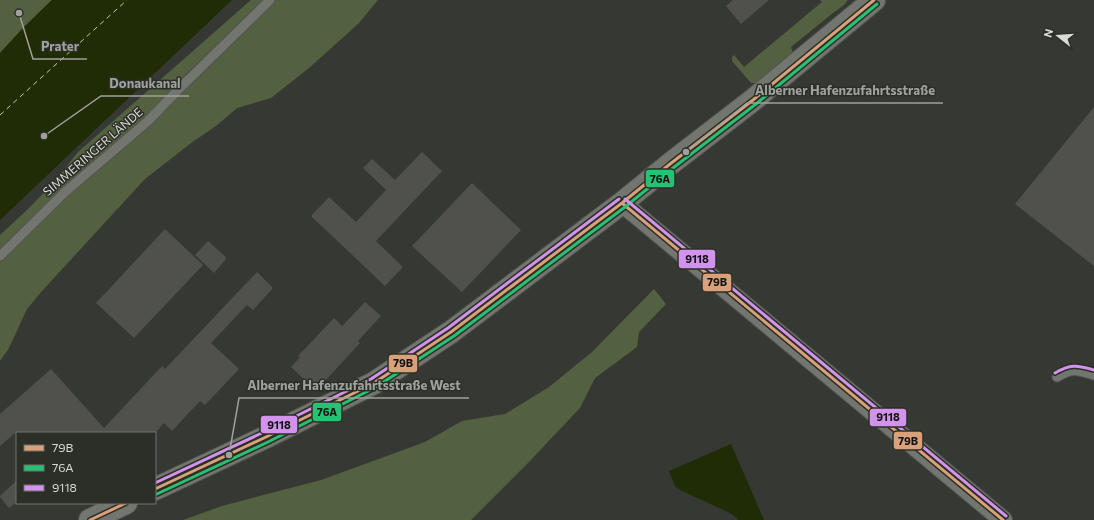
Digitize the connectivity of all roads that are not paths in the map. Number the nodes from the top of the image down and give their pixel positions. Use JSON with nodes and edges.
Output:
{"nodes":[{"id":1,"x":270,"y":0,"type":"edge"},
{"id":2,"x":874,"y":0,"type":"edge"},
{"id":3,"x":622,"y":203,"type":"junction"},
{"id":4,"x":0,"y":256,"type":"edge"},
{"id":5,"x":1094,"y":375,"type":"edge"},
{"id":6,"x":1057,"y":377,"type":"dead end"},
{"id":7,"x":156,"y":489,"type":"edge"},
{"id":8,"x":124,"y":504,"type":"edge"},
{"id":9,"x":90,"y":520,"type":"edge"},
{"id":10,"x":1003,"y":520,"type":"edge"}],
"edges":[{"from":1,"to":4,"type":"lane","name":"SIMMERINGER LÄNDE"},
{"from":2,"to":3,"type":"street"},
{"from":3,"to":7,"type":"street"},
{"from":3,"to":10,"type":"street"},
{"from":5,"to":6,"type":"lane"},
{"from":8,"to":9,"type":"street"}]}
